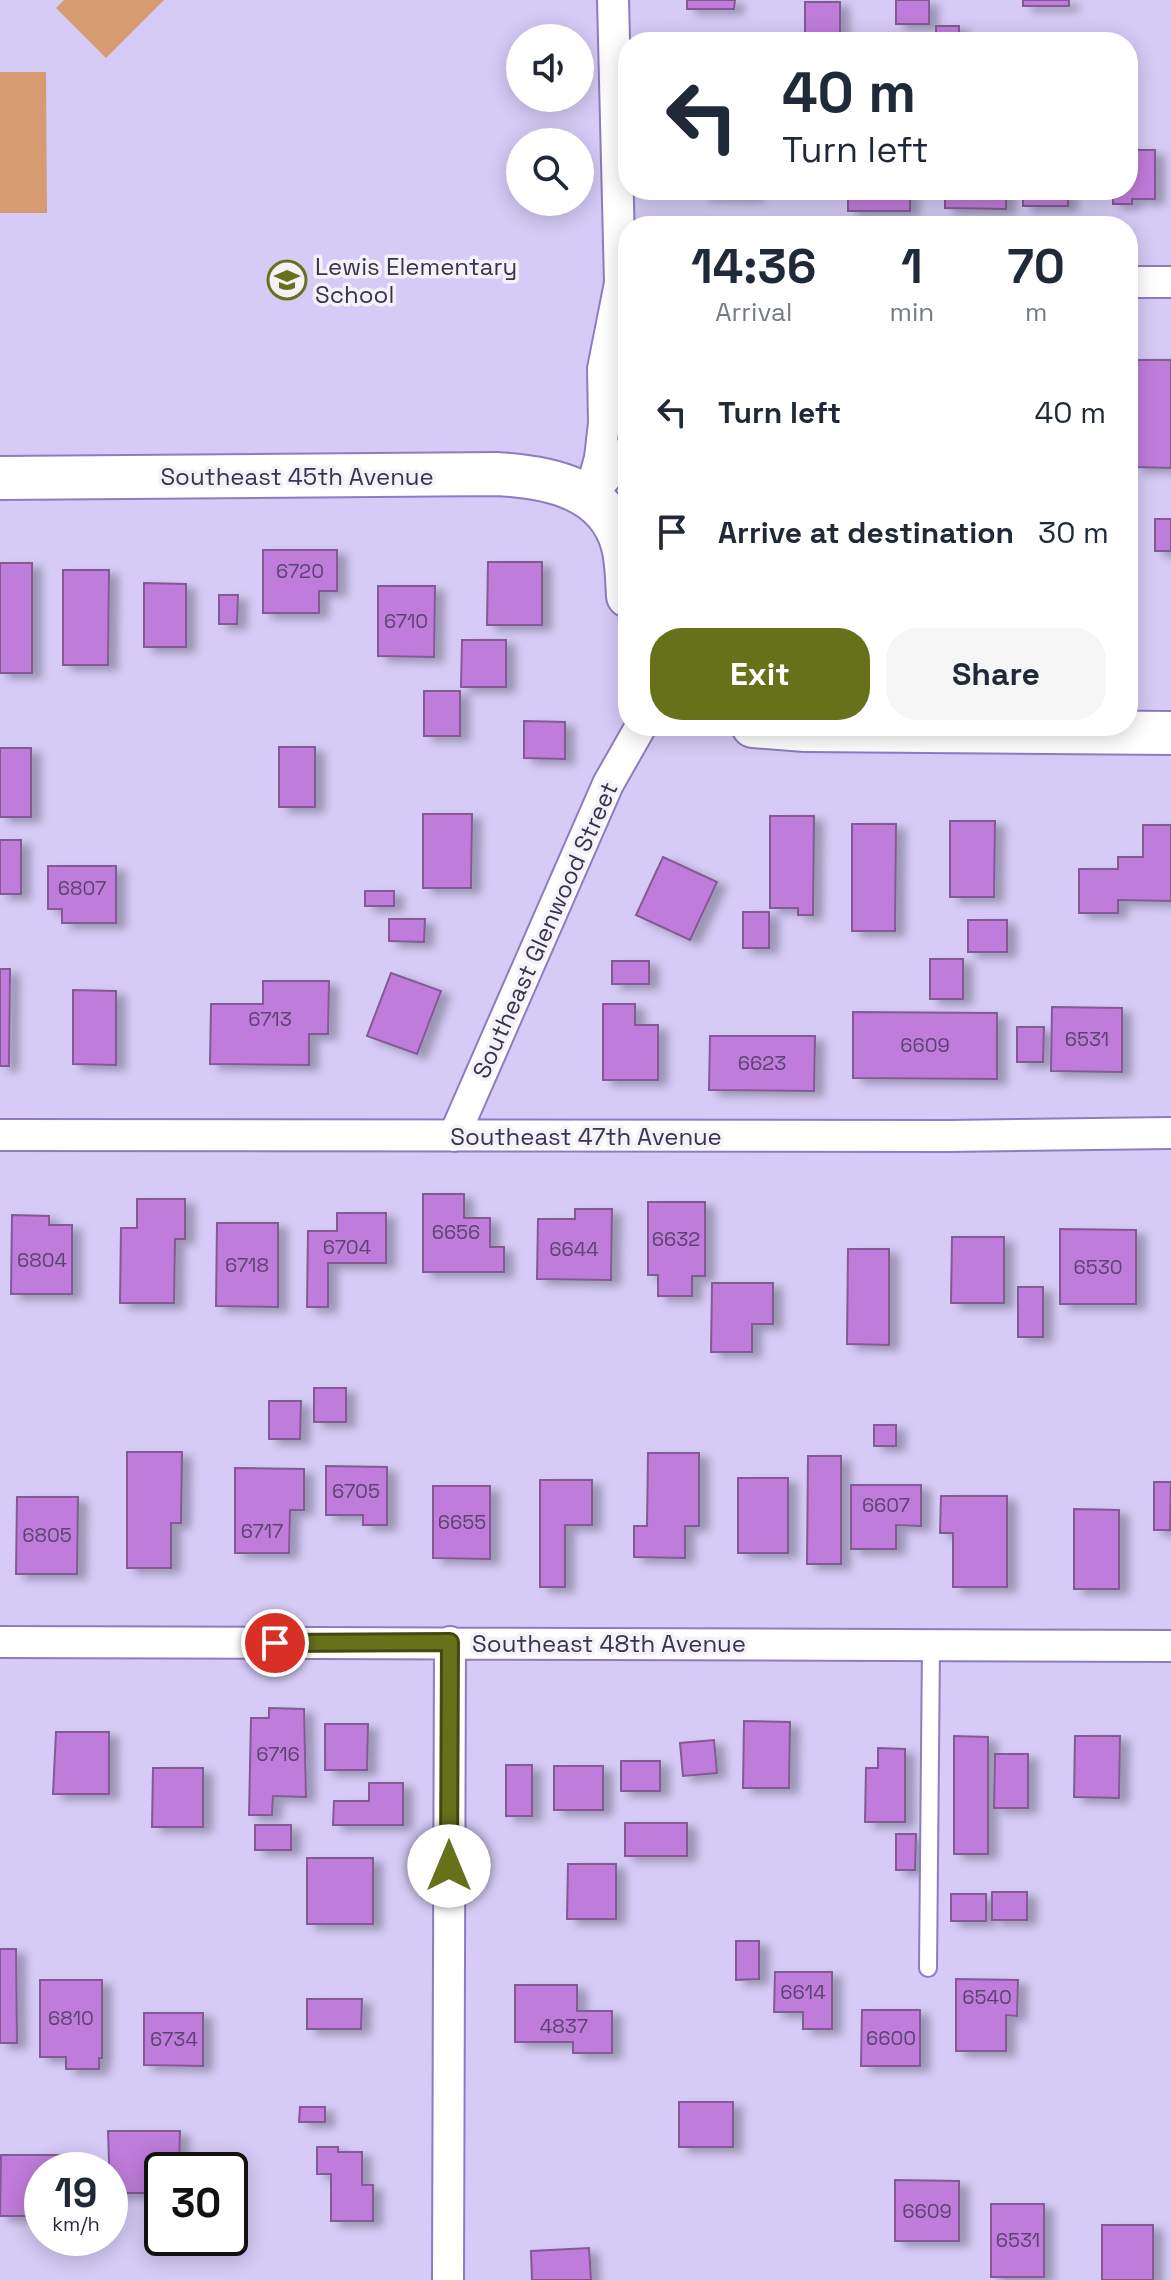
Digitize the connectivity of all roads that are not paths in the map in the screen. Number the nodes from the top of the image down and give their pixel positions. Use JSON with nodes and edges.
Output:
{"nodes":[{"id":1,"x":613,"y":0,"type":"edge"},
{"id":2,"x":618,"y":121,"type":"edge"},
{"id":3,"x":1138,"y":282,"type":"edge"},
{"id":4,"x":1171,"y":282,"type":"edge"},
{"id":5,"x":618,"y":316,"type":"edge"},
{"id":6,"x":618,"y":463,"type":"edge"},
{"id":7,"x":0,"y":478,"type":"edge"},
{"id":8,"x":589,"y":497,"type":"junction"},
{"id":9,"x":618,"y":534,"type":"edge"},
{"id":10,"x":1138,"y":733,"type":"edge"},
{"id":11,"x":1171,"y":733,"type":"edge"},
{"id":12,"x":635,"y":736,"type":"edge"},
{"id":13,"x":1171,"y":1133,"type":"edge"},
{"id":14,"x":0,"y":1135,"type":"edge"},
{"id":15,"x":454,"y":1136,"type":"junction"},
{"id":16,"x":0,"y":1642,"type":"edge"},
{"id":17,"x":450,"y":1642,"type":"junction"},
{"id":18,"x":931,"y":1645,"type":"junction"},
{"id":19,"x":1171,"y":1646,"type":"edge"},
{"id":20,"x":928,"y":1968,"type":"dead end"},
{"id":21,"x":448,"y":2280,"type":"edge"}],
"edges":[{"from":1,"to":2,"type":"street"},
{"from":3,"to":4,"type":"street"},
{"from":5,"to":8,"type":"street"},
{"from":6,"to":8,"type":"street"},
{"from":7,"to":8,"type":"street","name":"Southeast 45th Avenue"},
{"from":8,"to":9,"type":"street"},
{"from":10,"to":11,"type":"street"},
{"from":12,"to":15,"type":"street","name":"Southeast Glenwood Street"},
{"from":13,"to":15,"type":"street","name":"Southeast 47th Avenue"},
{"from":14,"to":15,"type":"street","name":"Southeast 47th Avenue"},
{"from":16,"to":17,"type":"street","name":"Southeast 48th Avenue"},
{"from":17,"to":18,"type":"street","name":"Southeast 48th Avenue"},
{"from":17,"to":21,"type":"street"},
{"from":18,"to":19,"type":"street","name":"Southeast 48th Avenue"},
{"from":18,"to":20,"type":"lane"}]}
